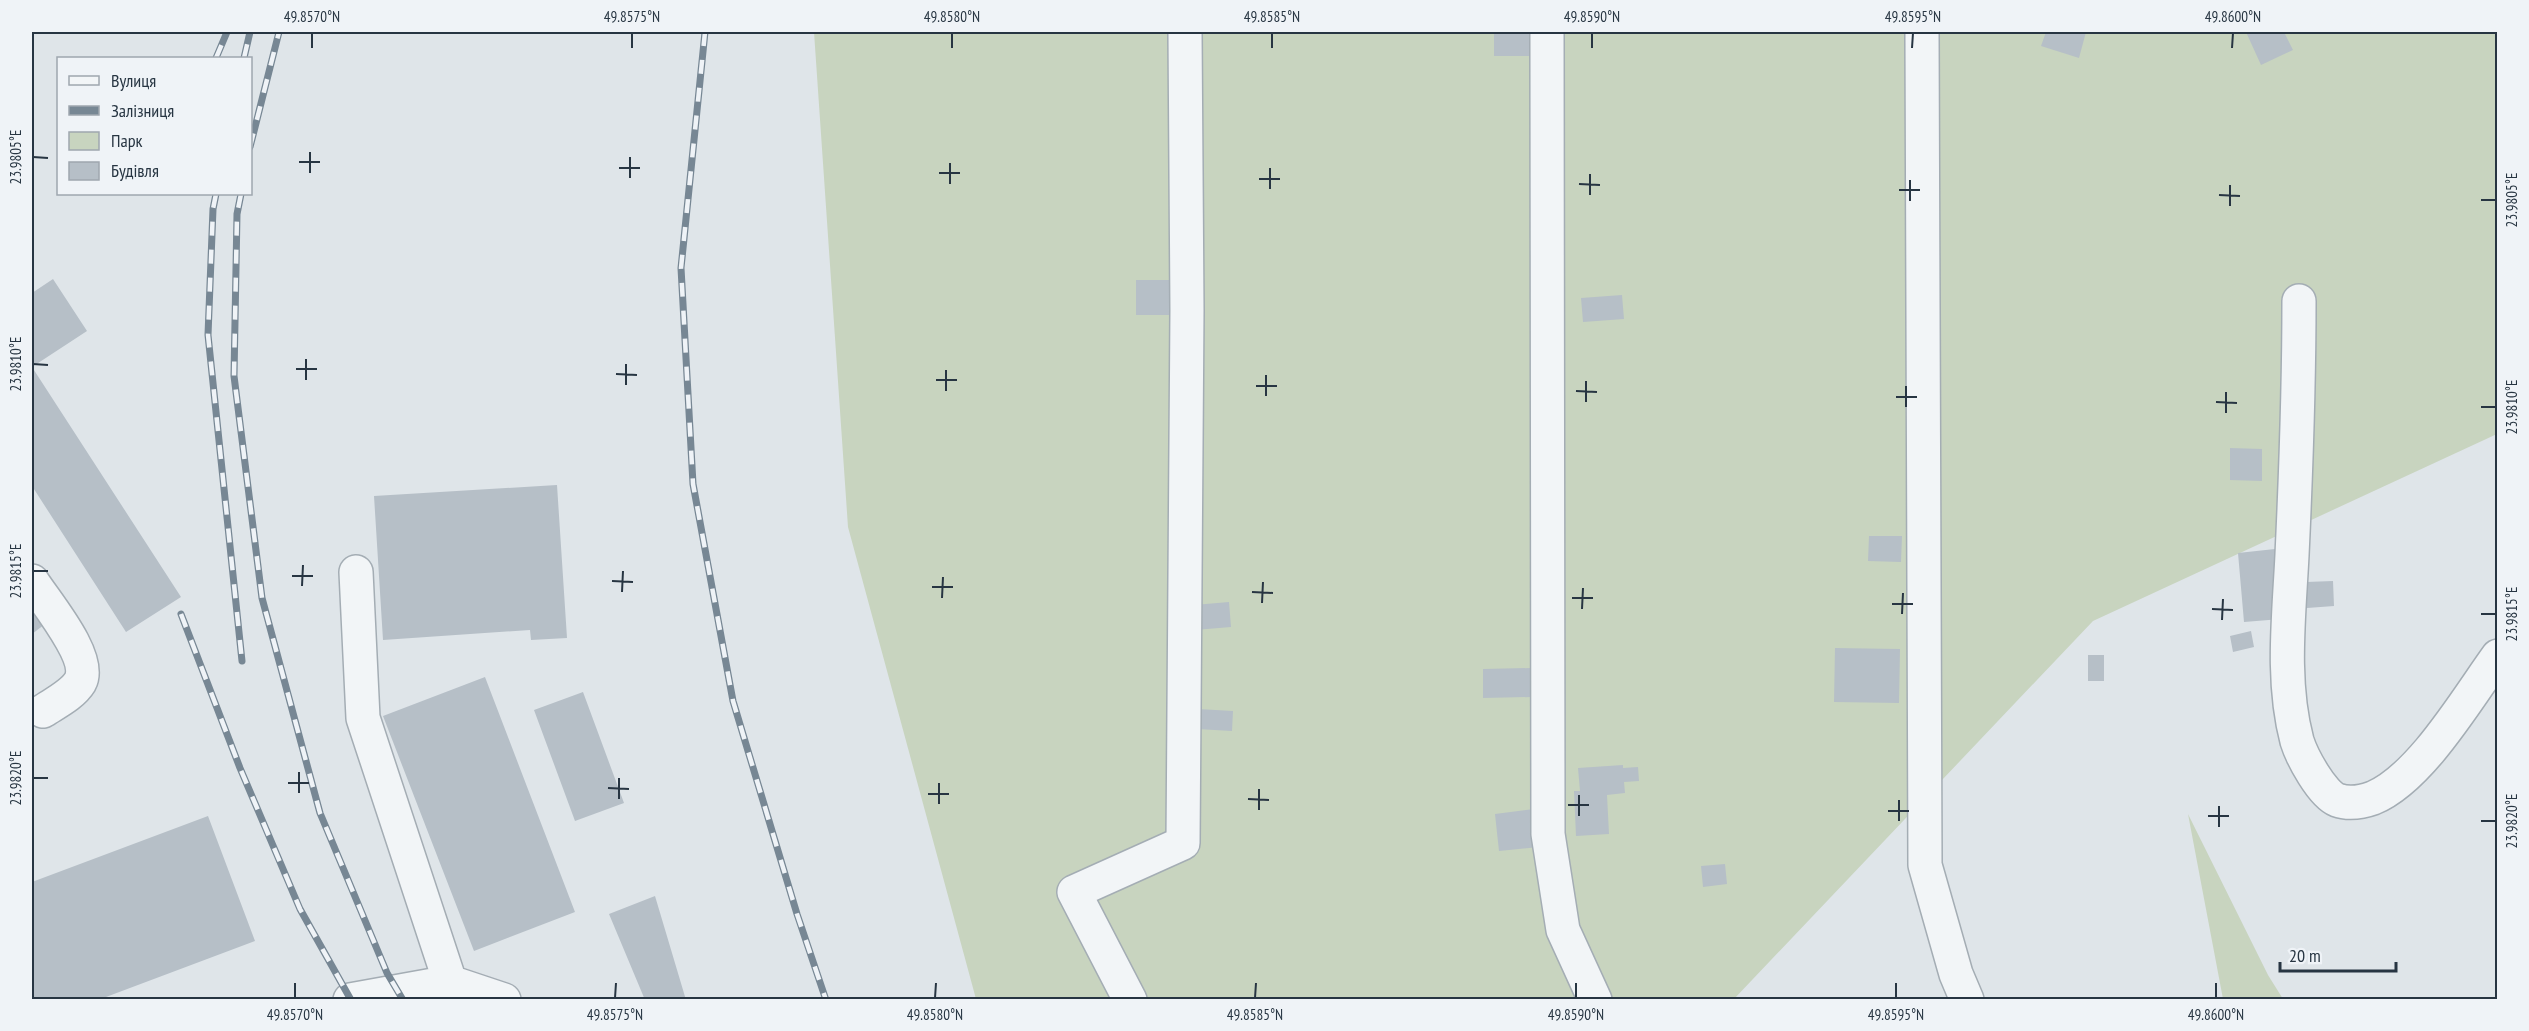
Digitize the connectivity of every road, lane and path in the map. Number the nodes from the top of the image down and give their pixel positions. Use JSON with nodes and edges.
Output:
{"nodes":[{"id":1,"x":1185,"y":32,"type":"edge"},
{"id":2,"x":1547,"y":32,"type":"edge"},
{"id":3,"x":1922,"y":32,"type":"edge"},
{"id":4,"x":2299,"y":301,"type":"dead end"},
{"id":5,"x":356,"y":572,"type":"dead end"},
{"id":6,"x":32,"y":581,"type":"edge"},
{"id":7,"x":2498,"y":656,"type":"edge"},
{"id":8,"x":44,"y":711,"type":"dead end"},
{"id":9,"x":450,"y":982,"type":"junction"},
{"id":10,"x":350,"y":999,"type":"edge"},
{"id":11,"x":504,"y":999,"type":"edge"},
{"id":12,"x":1130,"y":999,"type":"edge"},
{"id":13,"x":1595,"y":999,"type":"edge"},
{"id":14,"x":1967,"y":999,"type":"edge"}],
"edges":[{"from":1,"to":12,"type":"street"},
{"from":2,"to":13,"type":"street"},
{"from":3,"to":14,"type":"street"},
{"from":4,"to":7,"type":"street"},
{"from":5,"to":9,"type":"street"},
{"from":6,"to":8,"type":"street"},
{"from":9,"to":10,"type":"street"},
{"from":9,"to":11,"type":"street"}]}
